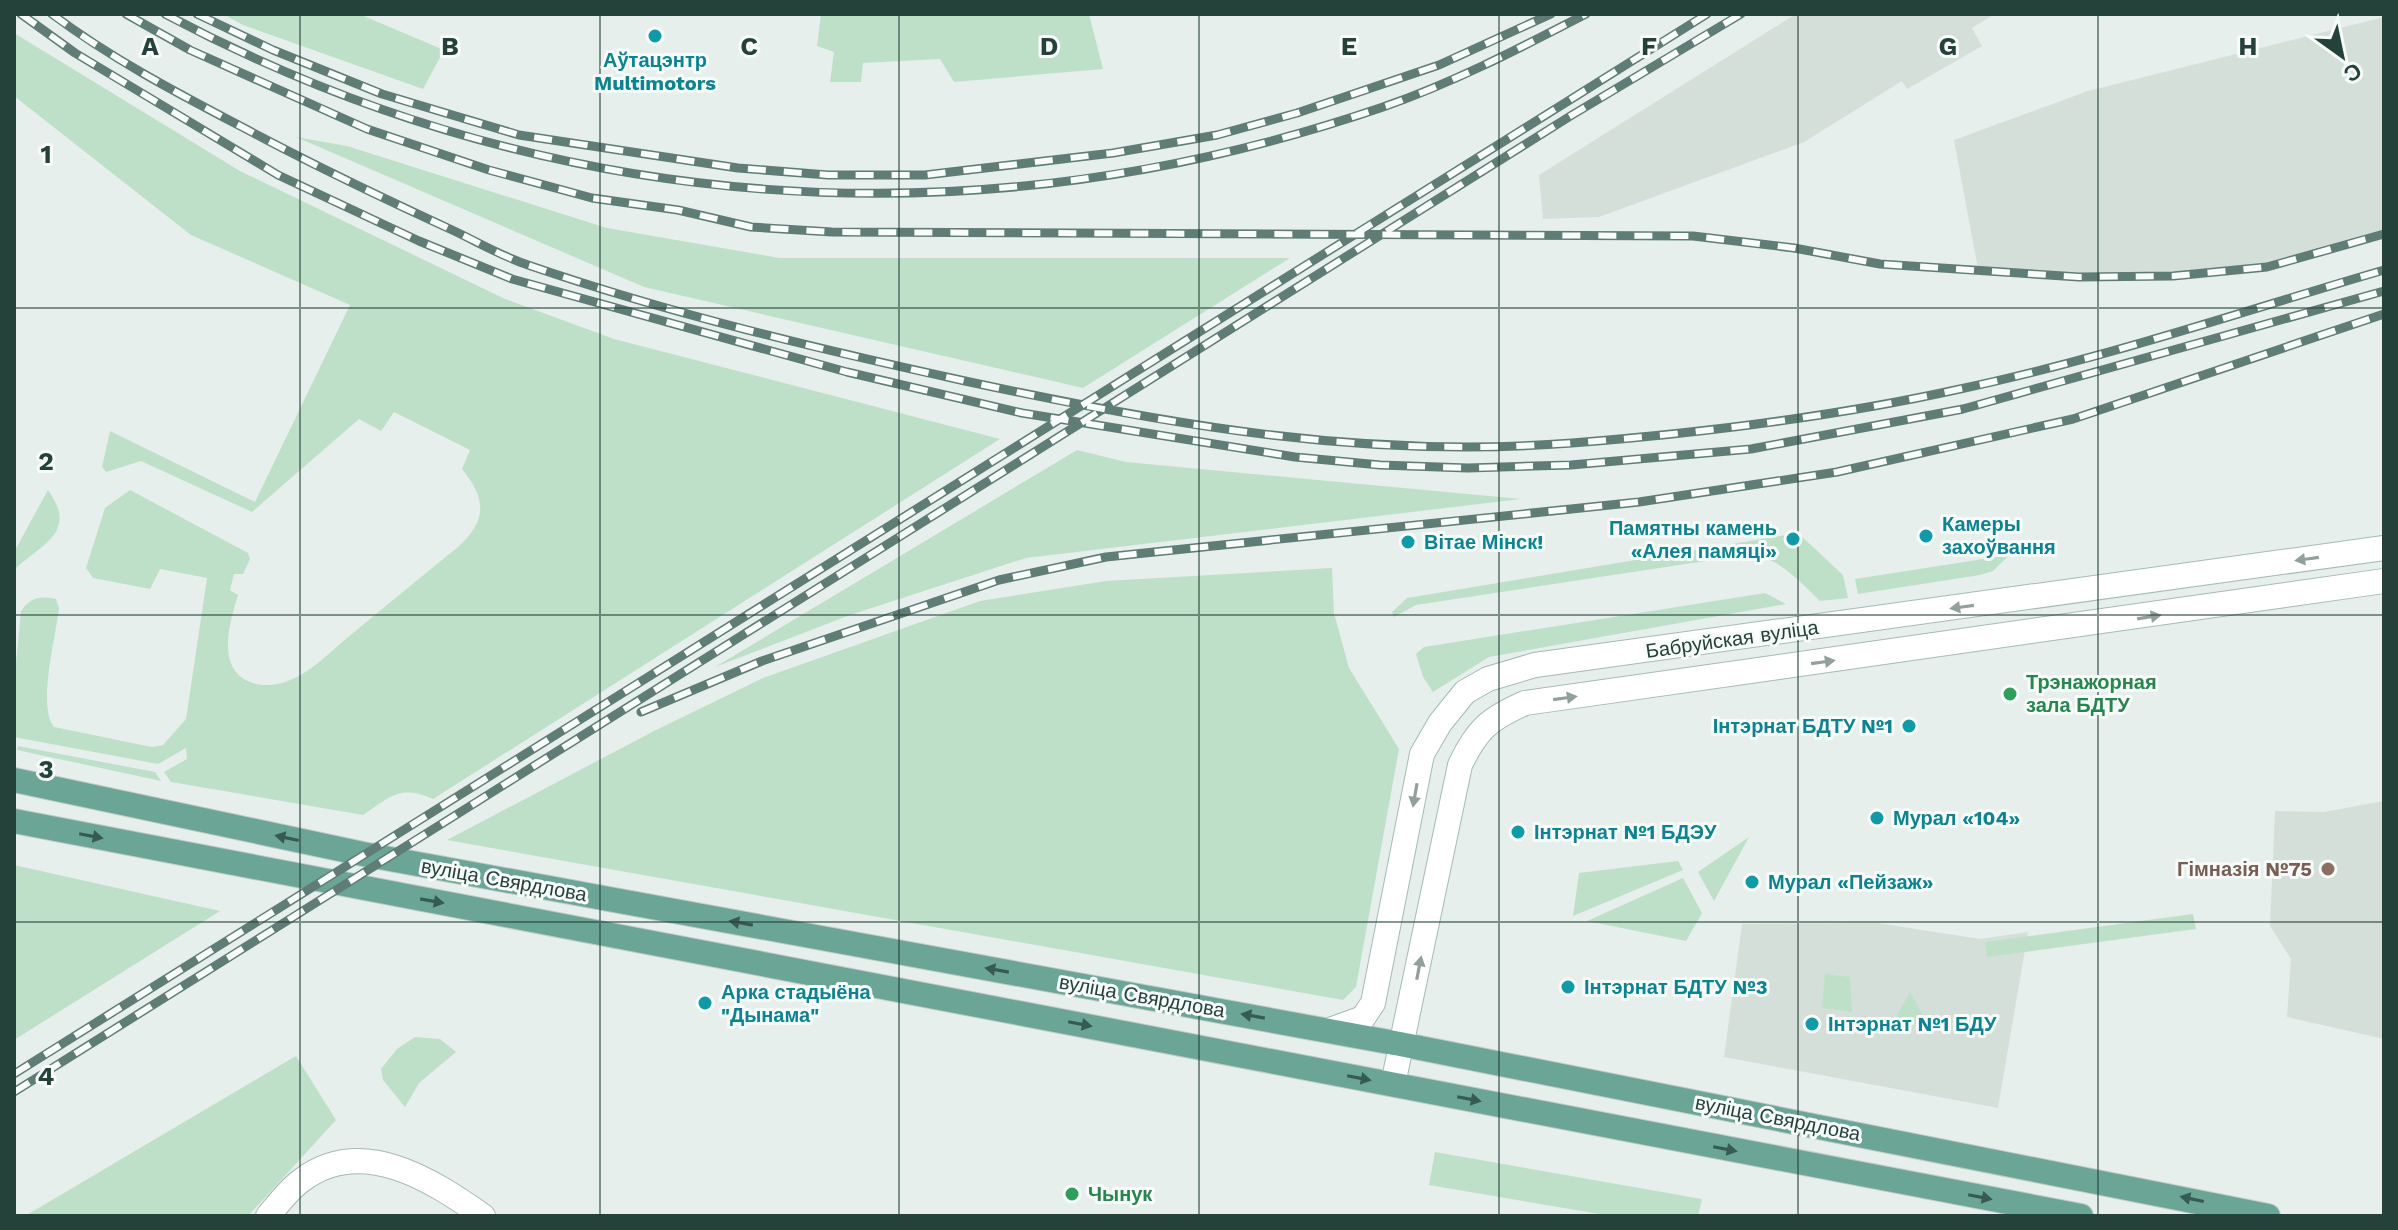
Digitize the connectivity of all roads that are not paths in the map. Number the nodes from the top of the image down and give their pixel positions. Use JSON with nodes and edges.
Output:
{"nodes":[{"id":1,"x":2384,"y":548,"type":"edge"},
{"id":2,"x":2384,"y":581,"type":"edge"},
{"id":3,"x":14,"y":780,"type":"edge"},
{"id":4,"x":14,"y":821,"type":"edge"},
{"id":5,"x":1330,"y":1030,"type":"junction"},
{"id":6,"x":1400,"y":1044,"type":"junction"},
{"id":7,"x":1393,"y":1084,"type":"junction"},
{"id":8,"x":268,"y":1216,"type":"edge"},
{"id":9,"x":483,"y":1216,"type":"edge"},
{"id":10,"x":2081,"y":1216,"type":"edge"},
{"id":11,"x":2268,"y":1216,"type":"edge"}],
"edges":[{"from":1,"to":5,"type":"main road","name":"Бабруйская вуліца","one_way":true},
{"from":6,"to":2,"type":"main road","name":"Бабруйская вуліца","one_way":true},
{"from":5,"to":3,"type":"main road","name":"вуліца Свярдлова","one_way":true},
{"from":4,"to":7,"type":"main road","name":"вуліца Свярдлова","one_way":true},
{"from":5,"to":6,"type":"main road","name":"вуліца Свярдлова"},
{"from":6,"to":7,"type":"main road","name":"Бабруйская вуліца"},
{"from":11,"to":6,"type":"main road","name":"вуліца Свярдлова","one_way":true},
{"from":7,"to":10,"type":"main road","name":"вуліца Свярдлова","one_way":true},
{"from":8,"to":9,"type":"main road"}]}
